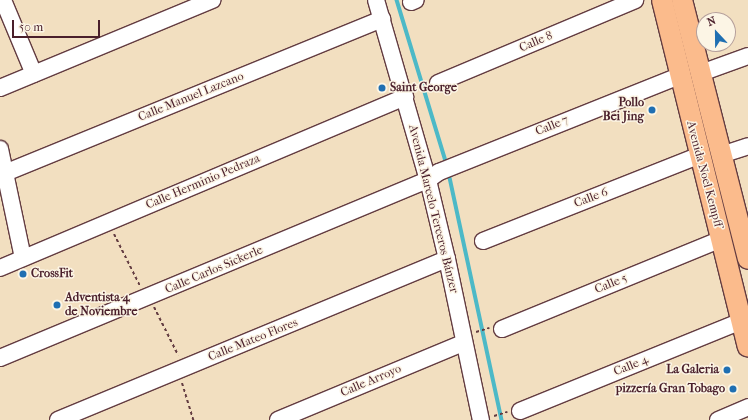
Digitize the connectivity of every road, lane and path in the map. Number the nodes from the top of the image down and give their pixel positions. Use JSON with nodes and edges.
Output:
{"nodes":[{"id":1,"x":3,"y":0,"type":"edge"},
{"id":2,"x":212,"y":0,"type":"edge"},
{"id":3,"x":376,"y":0,"type":"edge"},
{"id":4,"x":635,"y":0,"type":"edge"},
{"id":5,"x":662,"y":0,"type":"edge"},
{"id":6,"x":683,"y":8,"type":"edge"},
{"id":7,"x":382,"y":19,"type":"junction"},
{"id":8,"x":748,"y":56,"type":"edge"},
{"id":9,"x":701,"y":73,"type":"junction"},
{"id":10,"x":34,"y":74,"type":"junction"},
{"id":11,"x":679,"y":76,"type":"junction"},
{"id":12,"x":438,"y":84,"type":"dead end"},
{"id":13,"x":0,"y":88,"type":"edge"},
{"id":14,"x":405,"y":97,"type":"junction"},
{"id":15,"x":718,"y":146,"type":"junction"},
{"id":16,"x":748,"y":146,"type":"edge"},
{"id":17,"x":0,"y":149,"type":"edge"},
{"id":18,"x":698,"y":156,"type":"junction"},
{"id":19,"x":2,"y":174,"type":"edge"},
{"id":20,"x":433,"y":176,"type":"junction"},
{"id":21,"x":746,"y":239,"type":"edge"},
{"id":22,"x":483,"y":241,"type":"dead end"},
{"id":23,"x":722,"y":246,"type":"junction"},
{"id":24,"x":23,"y":258,"type":"junction"},
{"id":25,"x":447,"y":259,"type":"junction"},
{"id":26,"x":748,"y":259,"type":"edge"},
{"id":27,"x":0,"y":268,"type":"edge"},
{"id":28,"x":745,"y":314,"type":"edge"},
{"id":29,"x":497,"y":328,"type":"joint"},
{"id":30,"x":468,"y":338,"type":"junction"},
{"id":31,"x":748,"y":347,"type":"edge"},
{"id":32,"x":0,"y":358,"type":"edge"},
{"id":33,"x":178,"y":370,"type":"junction"},
{"id":34,"x":748,"y":408,"type":"edge"},
{"id":35,"x":514,"y":411,"type":"joint"},
{"id":36,"x":486,"y":418,"type":"edge"},
{"id":37,"x":58,"y":420,"type":"edge"},
{"id":38,"x":192,"y":420,"type":"edge"},
{"id":39,"x":278,"y":420,"type":"edge"},
{"id":40,"x":718,"y":420,"type":"edge"}],
"edges":[{"from":1,"to":10,"type":"street"},
{"from":2,"to":10,"type":"street"},
{"from":3,"to":7,"type":"street","name":"Avenida Marcelo Terceros Bánzer"},
{"from":4,"to":12,"type":"street","name":"Calle 8"},
{"from":5,"to":11,"type":"main road","name":"Avenida Noel Kempff"},
{"from":6,"to":9,"type":"main road","name":"Avenida Noel Kempff"},
{"from":6,"to":11,"type":"main road"},
{"from":7,"to":14,"type":"street","name":"Avenida Marcelo Terceros Bánzer"},
{"from":7,"to":19,"type":"street","name":"Calle Manuel Lazcano"},
{"from":8,"to":9,"type":"street"},
{"from":9,"to":15,"type":"main road","name":"Avenida Noel Kempff"},
{"from":10,"to":13,"type":"street"},
{"from":11,"to":15,"type":"main road"},
{"from":11,"to":18,"type":"main road","name":"Avenida Noel Kempff"},
{"from":11,"to":20,"type":"street","name":"Calle 7"},
{"from":14,"to":20,"type":"street","name":"Avenida Marcelo Terceros Bánzer"},
{"from":14,"to":24,"type":"street","name":"Calle Herminio Pedraza"},
{"from":15,"to":16,"type":"street"},
{"from":15,"to":21,"type":"main road","name":"Avenida Noel Kempff"},
{"from":17,"to":19,"type":"street"},
{"from":18,"to":22,"type":"street","name":"Calle 6"},
{"from":18,"to":23,"type":"main road","name":"Avenida Noel Kempff"},
{"from":19,"to":24,"type":"street"},
{"from":20,"to":25,"type":"street","name":"Avenida Marcelo Terceros Bánzer"},
{"from":20,"to":32,"type":"street","name":"Calle Carlos Sickerle"},
{"from":21,"to":26,"type":"main road","name":"Avenida Noel Kempff"},
{"from":23,"to":28,"type":"main road","name":"Avenida Noel Kempff"},
{"from":23,"to":29,"type":"street","name":"Calle 5"},
{"from":24,"to":27,"type":"street","name":"Calle Herminio Pedraza"},
{"from":25,"to":30,"type":"street","name":"Avenida Marcelo Terceros Bánzer"},
{"from":25,"to":33,"type":"street","name":"Calle Mateo Flores"},
{"from":28,"to":31,"type":"main road","name":"Avenida Noel Kempff"},
{"from":28,"to":35,"type":"street","name":"Calle 4"},
{"from":29,"to":30,"type":"path"},
{"from":30,"to":36,"type":"street","name":"Avenida Marcelo Terceros Bánzer"},
{"from":30,"to":39,"type":"street","name":"Calle Arroyo"},
{"from":33,"to":37,"type":"street","name":"Calle Mateo Flores"},
{"from":33,"to":38,"type":"path"},
{"from":34,"to":40,"type":"street"},
{"from":35,"to":36,"type":"path"}]}
